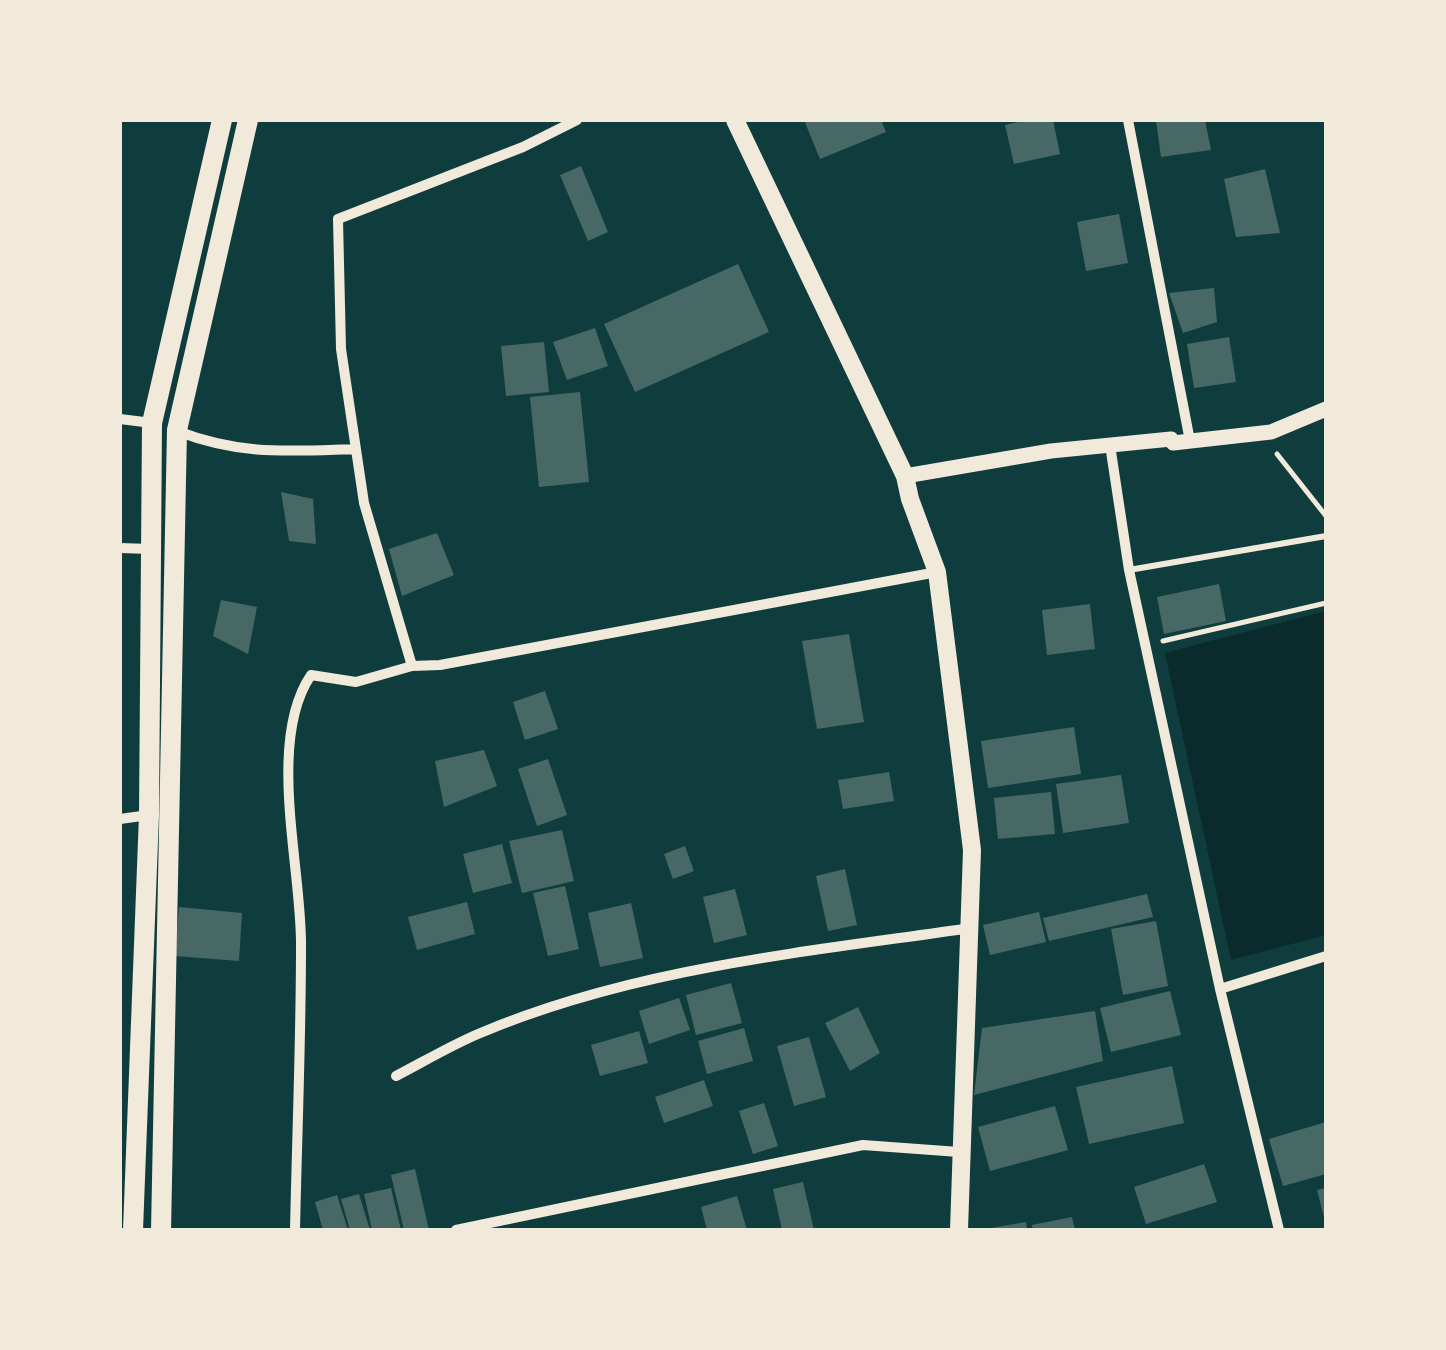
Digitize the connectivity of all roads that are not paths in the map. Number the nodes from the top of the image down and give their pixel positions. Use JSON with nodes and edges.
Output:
{"nodes":[{"id":1,"x":222,"y":120,"type":"edge"},
{"id":2,"x":248,"y":120,"type":"edge"},
{"id":3,"x":577,"y":120,"type":"edge"},
{"id":4,"x":735,"y":120,"type":"edge"},
{"id":5,"x":1128,"y":120,"type":"edge"},
{"id":6,"x":1326,"y":409,"type":"edge"},
{"id":7,"x":120,"y":419,"type":"edge"},
{"id":8,"x":152,"y":423,"type":"junction"},
{"id":9,"x":176,"y":430,"type":"junction"},
{"id":10,"x":1190,"y":441,"type":"junction"},
{"id":11,"x":1110,"y":445,"type":"junction"},
{"id":12,"x":356,"y":450,"type":"junction"},
{"id":13,"x":905,"y":476,"type":"junction"},
{"id":14,"x":1326,"y":536,"type":"edge"},
{"id":15,"x":120,"y":548,"type":"edge"},
{"id":16,"x":151,"y":549,"type":"junction"},
{"id":17,"x":1130,"y":570,"type":"junction"},
{"id":18,"x":937,"y":572,"type":"junction"},
{"id":19,"x":412,"y":666,"type":"junction"},
{"id":20,"x":149,"y":815,"type":"junction"},
{"id":21,"x":120,"y":819,"type":"edge"},
{"id":22,"x":971,"y":928,"type":"junction"},
{"id":23,"x":1326,"y":956,"type":"edge"},
{"id":24,"x":1220,"y":989,"type":"junction"},
{"id":25,"x":130,"y":1050,"type":"edge"},
{"id":26,"x":396,"y":1076,"type":"dead end"},
{"id":27,"x":959,"y":1152,"type":"junction"},
{"id":28,"x":129,"y":1228,"type":"edge"},
{"id":29,"x":161,"y":1230,"type":"edge"},
{"id":30,"x":295,"y":1230,"type":"edge"},
{"id":31,"x":456,"y":1230,"type":"edge"},
{"id":32,"x":959,"y":1230,"type":"edge"},
{"id":33,"x":1280,"y":1230,"type":"edge"}],
"edges":[{"from":1,"to":8,"type":"main road"},
{"from":2,"to":9,"type":"main road"},
{"from":3,"to":12,"type":"street"},
{"from":4,"to":13,"type":"main road"},
{"from":5,"to":10,"type":"street"},
{"from":6,"to":10,"type":"street"},
{"from":7,"to":8,"type":"street"},
{"from":8,"to":16,"type":"main road"},
{"from":9,"to":12,"type":"street"},
{"from":9,"to":29,"type":"main road"},
{"from":10,"to":11,"type":"street"},
{"from":11,"to":13,"type":"street"},
{"from":11,"to":17,"type":"street"},
{"from":12,"to":19,"type":"street"},
{"from":13,"to":18,"type":"main road"},
{"from":14,"to":17,"type":"lane"},
{"from":15,"to":16,"type":"street"},
{"from":16,"to":20,"type":"main road"},
{"from":17,"to":24,"type":"street"},
{"from":18,"to":19,"type":"street"},
{"from":18,"to":22,"type":"main road"},
{"from":19,"to":30,"type":"street"},
{"from":20,"to":21,"type":"street"},
{"from":20,"to":25,"type":"main road"},
{"from":22,"to":26,"type":"street"},
{"from":22,"to":27,"type":"main road"},
{"from":23,"to":24,"type":"street"},
{"from":24,"to":33,"type":"street"},
{"from":25,"to":28,"type":"main road"},
{"from":27,"to":31,"type":"street"},
{"from":27,"to":32,"type":"main road"}]}
